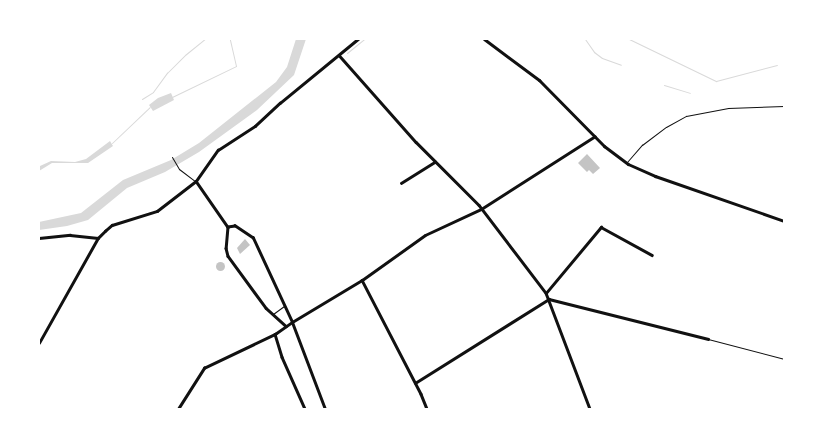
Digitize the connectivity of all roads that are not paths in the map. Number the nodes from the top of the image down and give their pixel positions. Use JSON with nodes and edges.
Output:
{"nodes":[{"id":1,"x":358,"y":39,"type":"edge"},
{"id":2,"x":484,"y":39,"type":"edge"},
{"id":3,"x":340,"y":55,"type":"junction"},
{"id":4,"x":784,"y":106,"type":"edge"},
{"id":5,"x":595,"y":136,"type":"junction"},
{"id":6,"x":172,"y":157,"type":"dead end"},
{"id":7,"x":435,"y":162,"type":"junction"},
{"id":8,"x":626,"y":163,"type":"junction"},
{"id":9,"x":196,"y":181,"type":"junction"},
{"id":10,"x":401,"y":183,"type":"dead end"},
{"id":11,"x":481,"y":208,"type":"junction"},
{"id":12,"x":784,"y":221,"type":"edge"},
{"id":13,"x":228,"y":227,"type":"junction"},
{"id":14,"x":39,"y":238,"type":"edge"},
{"id":15,"x":98,"y":238,"type":"junction"},
{"id":16,"x":652,"y":255,"type":"dead end"},
{"id":17,"x":362,"y":280,"type":"junction"},
{"id":18,"x":546,"y":293,"type":"junction"},
{"id":19,"x":548,"y":299,"type":"junction"},
{"id":20,"x":284,"y":306,"type":"junction"},
{"id":21,"x":273,"y":314,"type":"junction"},
{"id":22,"x":292,"y":322,"type":"junction"},
{"id":23,"x":286,"y":326,"type":"junction"},
{"id":24,"x":275,"y":335,"type":"junction"},
{"id":25,"x":708,"y":339,"type":"joint"},
{"id":26,"x":39,"y":343,"type":"edge"},
{"id":27,"x":784,"y":359,"type":"edge"},
{"id":28,"x":415,"y":383,"type":"junction"},
{"id":29,"x":178,"y":409,"type":"edge"},
{"id":30,"x":305,"y":409,"type":"edge"},
{"id":31,"x":324,"y":409,"type":"edge"},
{"id":32,"x":427,"y":409,"type":"edge"},
{"id":33,"x":590,"y":409,"type":"edge"}],
"edges":[{"from":1,"to":3,"type":"street"},
{"from":2,"to":5,"type":"street"},
{"from":3,"to":7,"type":"street"},
{"from":3,"to":9,"type":"street"},
{"from":4,"to":8,"type":"lane"},
{"from":5,"to":8,"type":"street"},
{"from":5,"to":11,"type":"street"},
{"from":6,"to":9,"type":"lane"},
{"from":7,"to":10,"type":"street"},
{"from":7,"to":11,"type":"street"},
{"from":8,"to":12,"type":"street"},
{"from":9,"to":13,"type":"street"},
{"from":9,"to":15,"type":"street"},
{"from":11,"to":17,"type":"street"},
{"from":11,"to":18,"type":"street"},
{"from":13,"to":20,"type":"street"},
{"from":13,"to":21,"type":"street"},
{"from":14,"to":15,"type":"street"},
{"from":15,"to":26,"type":"street"},
{"from":16,"to":18,"type":"street"},
{"from":17,"to":22,"type":"street"},
{"from":17,"to":28,"type":"street"},
{"from":18,"to":19,"type":"street"},
{"from":19,"to":25,"type":"street"},
{"from":19,"to":28,"type":"street"},
{"from":19,"to":33,"type":"street"},
{"from":20,"to":21,"type":"lane"},
{"from":20,"to":22,"type":"street"},
{"from":21,"to":23,"type":"street"},
{"from":22,"to":23,"type":"street"},
{"from":22,"to":31,"type":"street"},
{"from":23,"to":24,"type":"street"},
{"from":24,"to":29,"type":"street"},
{"from":24,"to":30,"type":"street"},
{"from":25,"to":27,"type":"lane"},
{"from":28,"to":32,"type":"street"}]}
